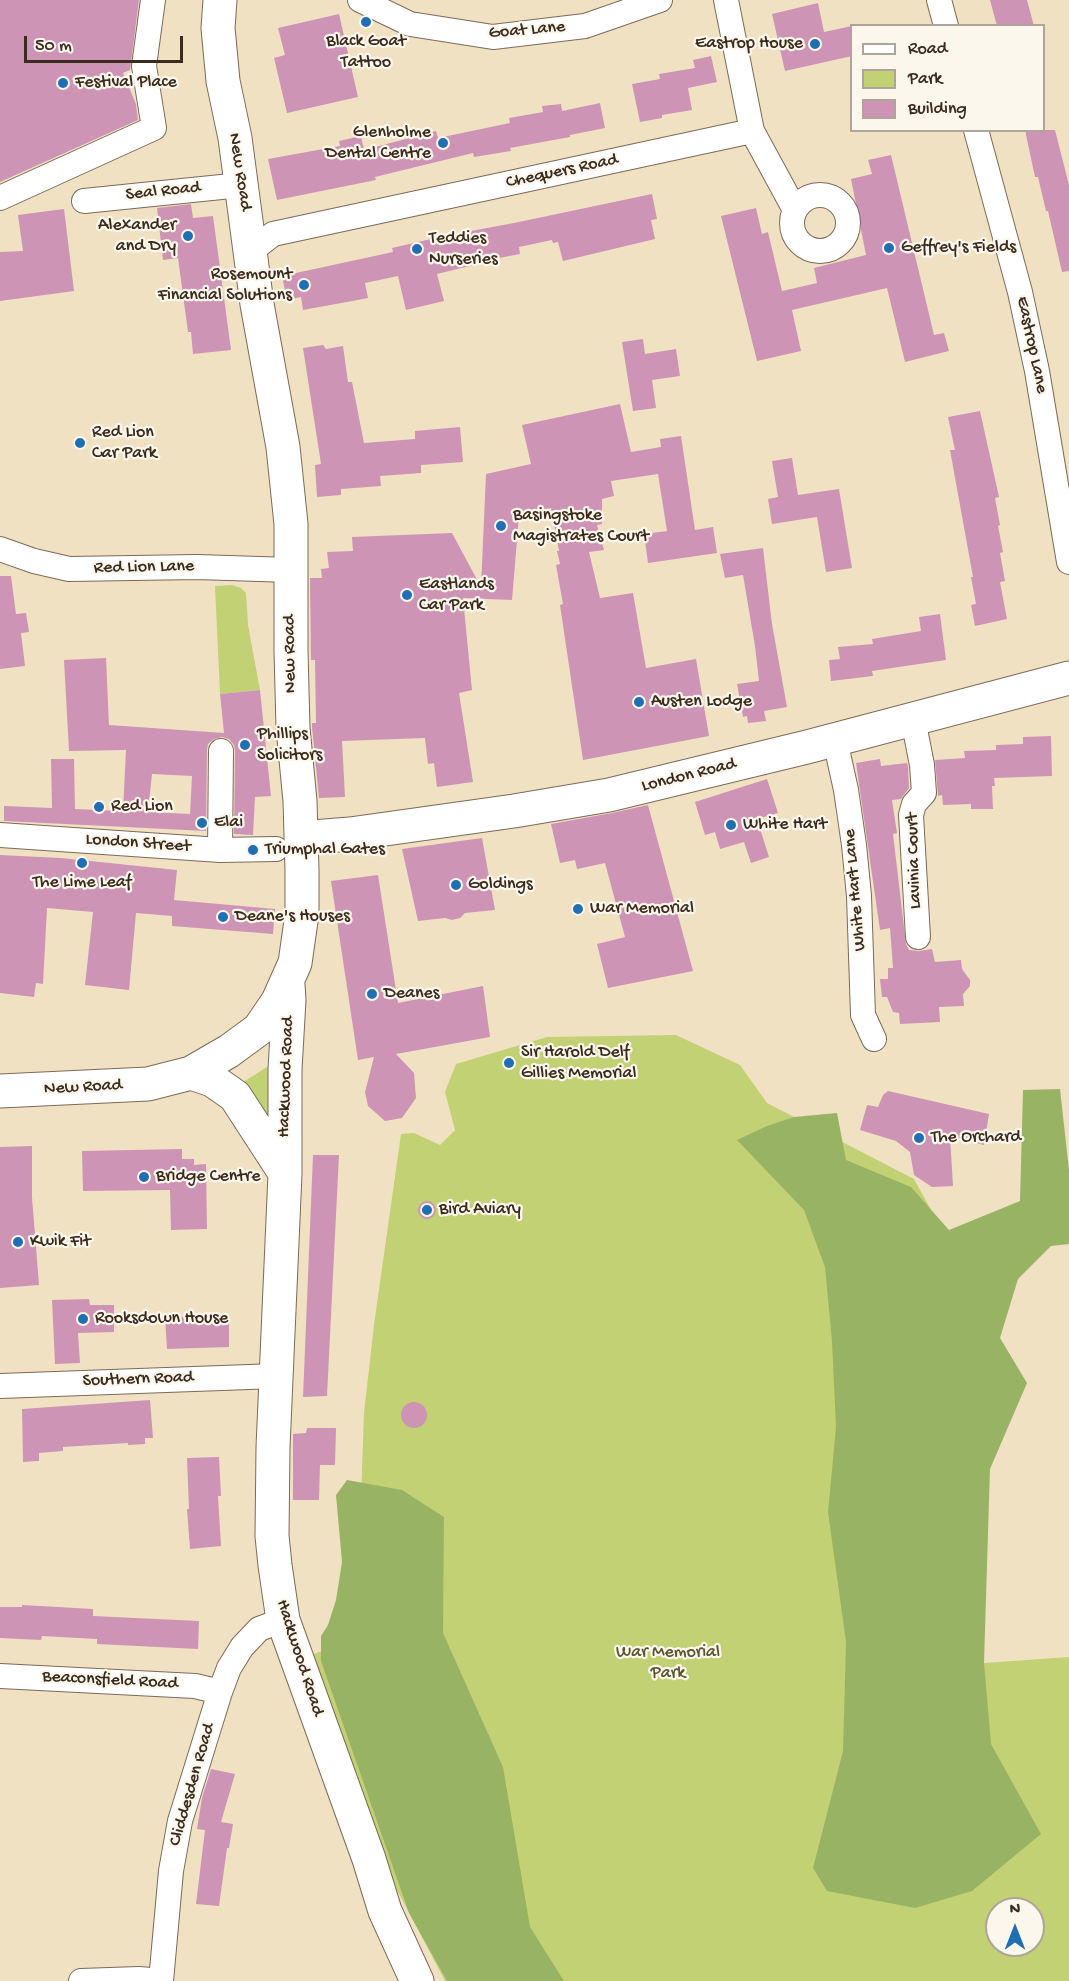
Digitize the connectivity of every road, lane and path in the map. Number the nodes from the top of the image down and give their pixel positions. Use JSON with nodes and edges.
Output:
{"nodes":[{"id":1,"x":153,"y":0,"type":"edge"},
{"id":2,"x":220,"y":0,"type":"edge"},
{"id":3,"x":360,"y":0,"type":"edge"},
{"id":4,"x":660,"y":0,"type":"edge"},
{"id":5,"x":726,"y":0,"type":"edge"},
{"id":6,"x":939,"y":0,"type":"edge"},
{"id":7,"x":945,"y":24,"type":"edge"},
{"id":8,"x":752,"y":131,"type":"junction"},
{"id":9,"x":977,"y":132,"type":"edge"},
{"id":10,"x":241,"y":185,"type":"junction"},
{"id":11,"x":0,"y":198,"type":"edge"},
{"id":12,"x":84,"y":201,"type":"dead end"},
{"id":13,"x":795,"y":210,"type":"dead end"},
{"id":14,"x":253,"y":258,"type":"junction"},
{"id":15,"x":1060,"y":450,"type":"edge"},
{"id":16,"x":0,"y":549,"type":"edge"},
{"id":17,"x":1069,"y":562,"type":"edge"},
{"id":18,"x":291,"y":570,"type":"junction"},
{"id":19,"x":1069,"y":678,"type":"edge"},
{"id":20,"x":913,"y":719,"type":"junction"},
{"id":21,"x":835,"y":740,"type":"junction"},
{"id":22,"x":221,"y":751,"type":"dead end"},
{"id":23,"x":0,"y":822,"type":"edge"},
{"id":24,"x":0,"y":835,"type":"edge"},
{"id":25,"x":289,"y":844,"type":"junction"},
{"id":26,"x":220,"y":850,"type":"junction"},
{"id":27,"x":918,"y":937,"type":"dead end"},
{"id":28,"x":288,"y":980,"type":"junction"},
{"id":29,"x":874,"y":1039,"type":"dead end"},
{"id":30,"x":191,"y":1073,"type":"junction"},
{"id":31,"x":0,"y":1091,"type":"edge"},
{"id":32,"x":285,"y":1174,"type":"junction"},
{"id":33,"x":277,"y":1376,"type":"junction"},
{"id":34,"x":0,"y":1386,"type":"edge"},
{"id":35,"x":283,"y":1620,"type":"junction"},
{"id":36,"x":0,"y":1676,"type":"edge"},
{"id":37,"x":220,"y":1692,"type":"junction"},
{"id":38,"x":81,"y":1981,"type":"edge"},
{"id":39,"x":161,"y":1981,"type":"edge"},
{"id":40,"x":417,"y":1981,"type":"edge"}],
"edges":[{"from":1,"to":11,"type":"street"},
{"from":2,"to":10,"type":"street","name":"New Road"},
{"from":3,"to":4,"type":"street","name":"Goat Lane"},
{"from":5,"to":8,"type":"street"},
{"from":6,"to":7,"type":"street"},
{"from":8,"to":13,"type":"street"},
{"from":8,"to":14,"type":"street","name":"Chequers Road"},
{"from":9,"to":15,"type":"street","name":"Eastrop Lane"},
{"from":10,"to":12,"type":"street","name":"Seal Road"},
{"from":10,"to":14,"type":"street","name":"New Road"},
{"from":14,"to":18,"type":"street","name":"New Road"},
{"from":15,"to":17,"type":"street","name":"Eastrop Lane"},
{"from":16,"to":18,"type":"street","name":"Red Lion Lane"},
{"from":18,"to":25,"type":"street","name":"New Road"},
{"from":19,"to":20,"type":"street","name":"London Road"},
{"from":20,"to":21,"type":"street","name":"London Road"},
{"from":20,"to":27,"type":"street","name":"Lavinia Court"},
{"from":21,"to":25,"type":"street","name":"London Road"},
{"from":21,"to":29,"type":"street","name":"White Hart Lane"},
{"from":22,"to":26,"type":"street"},
{"from":23,"to":24,"type":"street"},
{"from":24,"to":26,"type":"street","name":"London Street"},
{"from":25,"to":26,"type":"street","name":"London Street"},
{"from":25,"to":28,"type":"street","name":"New Road"},
{"from":28,"to":30,"type":"street","name":"New Road"},
{"from":28,"to":32,"type":"street","name":"Hackwood Road"},
{"from":30,"to":31,"type":"street","name":"New Road"},
{"from":30,"to":32,"type":"street","name":"Hackwood Road"},
{"from":32,"to":33,"type":"street","name":"Hackwood Road"},
{"from":33,"to":34,"type":"street","name":"Southern Road"},
{"from":33,"to":35,"type":"street","name":"Hackwood Road"},
{"from":35,"to":37,"type":"street","name":"Cliddesden Road"},
{"from":35,"to":40,"type":"street","name":"Hackwood Road"},
{"from":36,"to":37,"type":"street","name":"Beaconsfield Road"},
{"from":37,"to":39,"type":"street","name":"Cliddesden Road"},
{"from":38,"to":39,"type":"street"}]}
